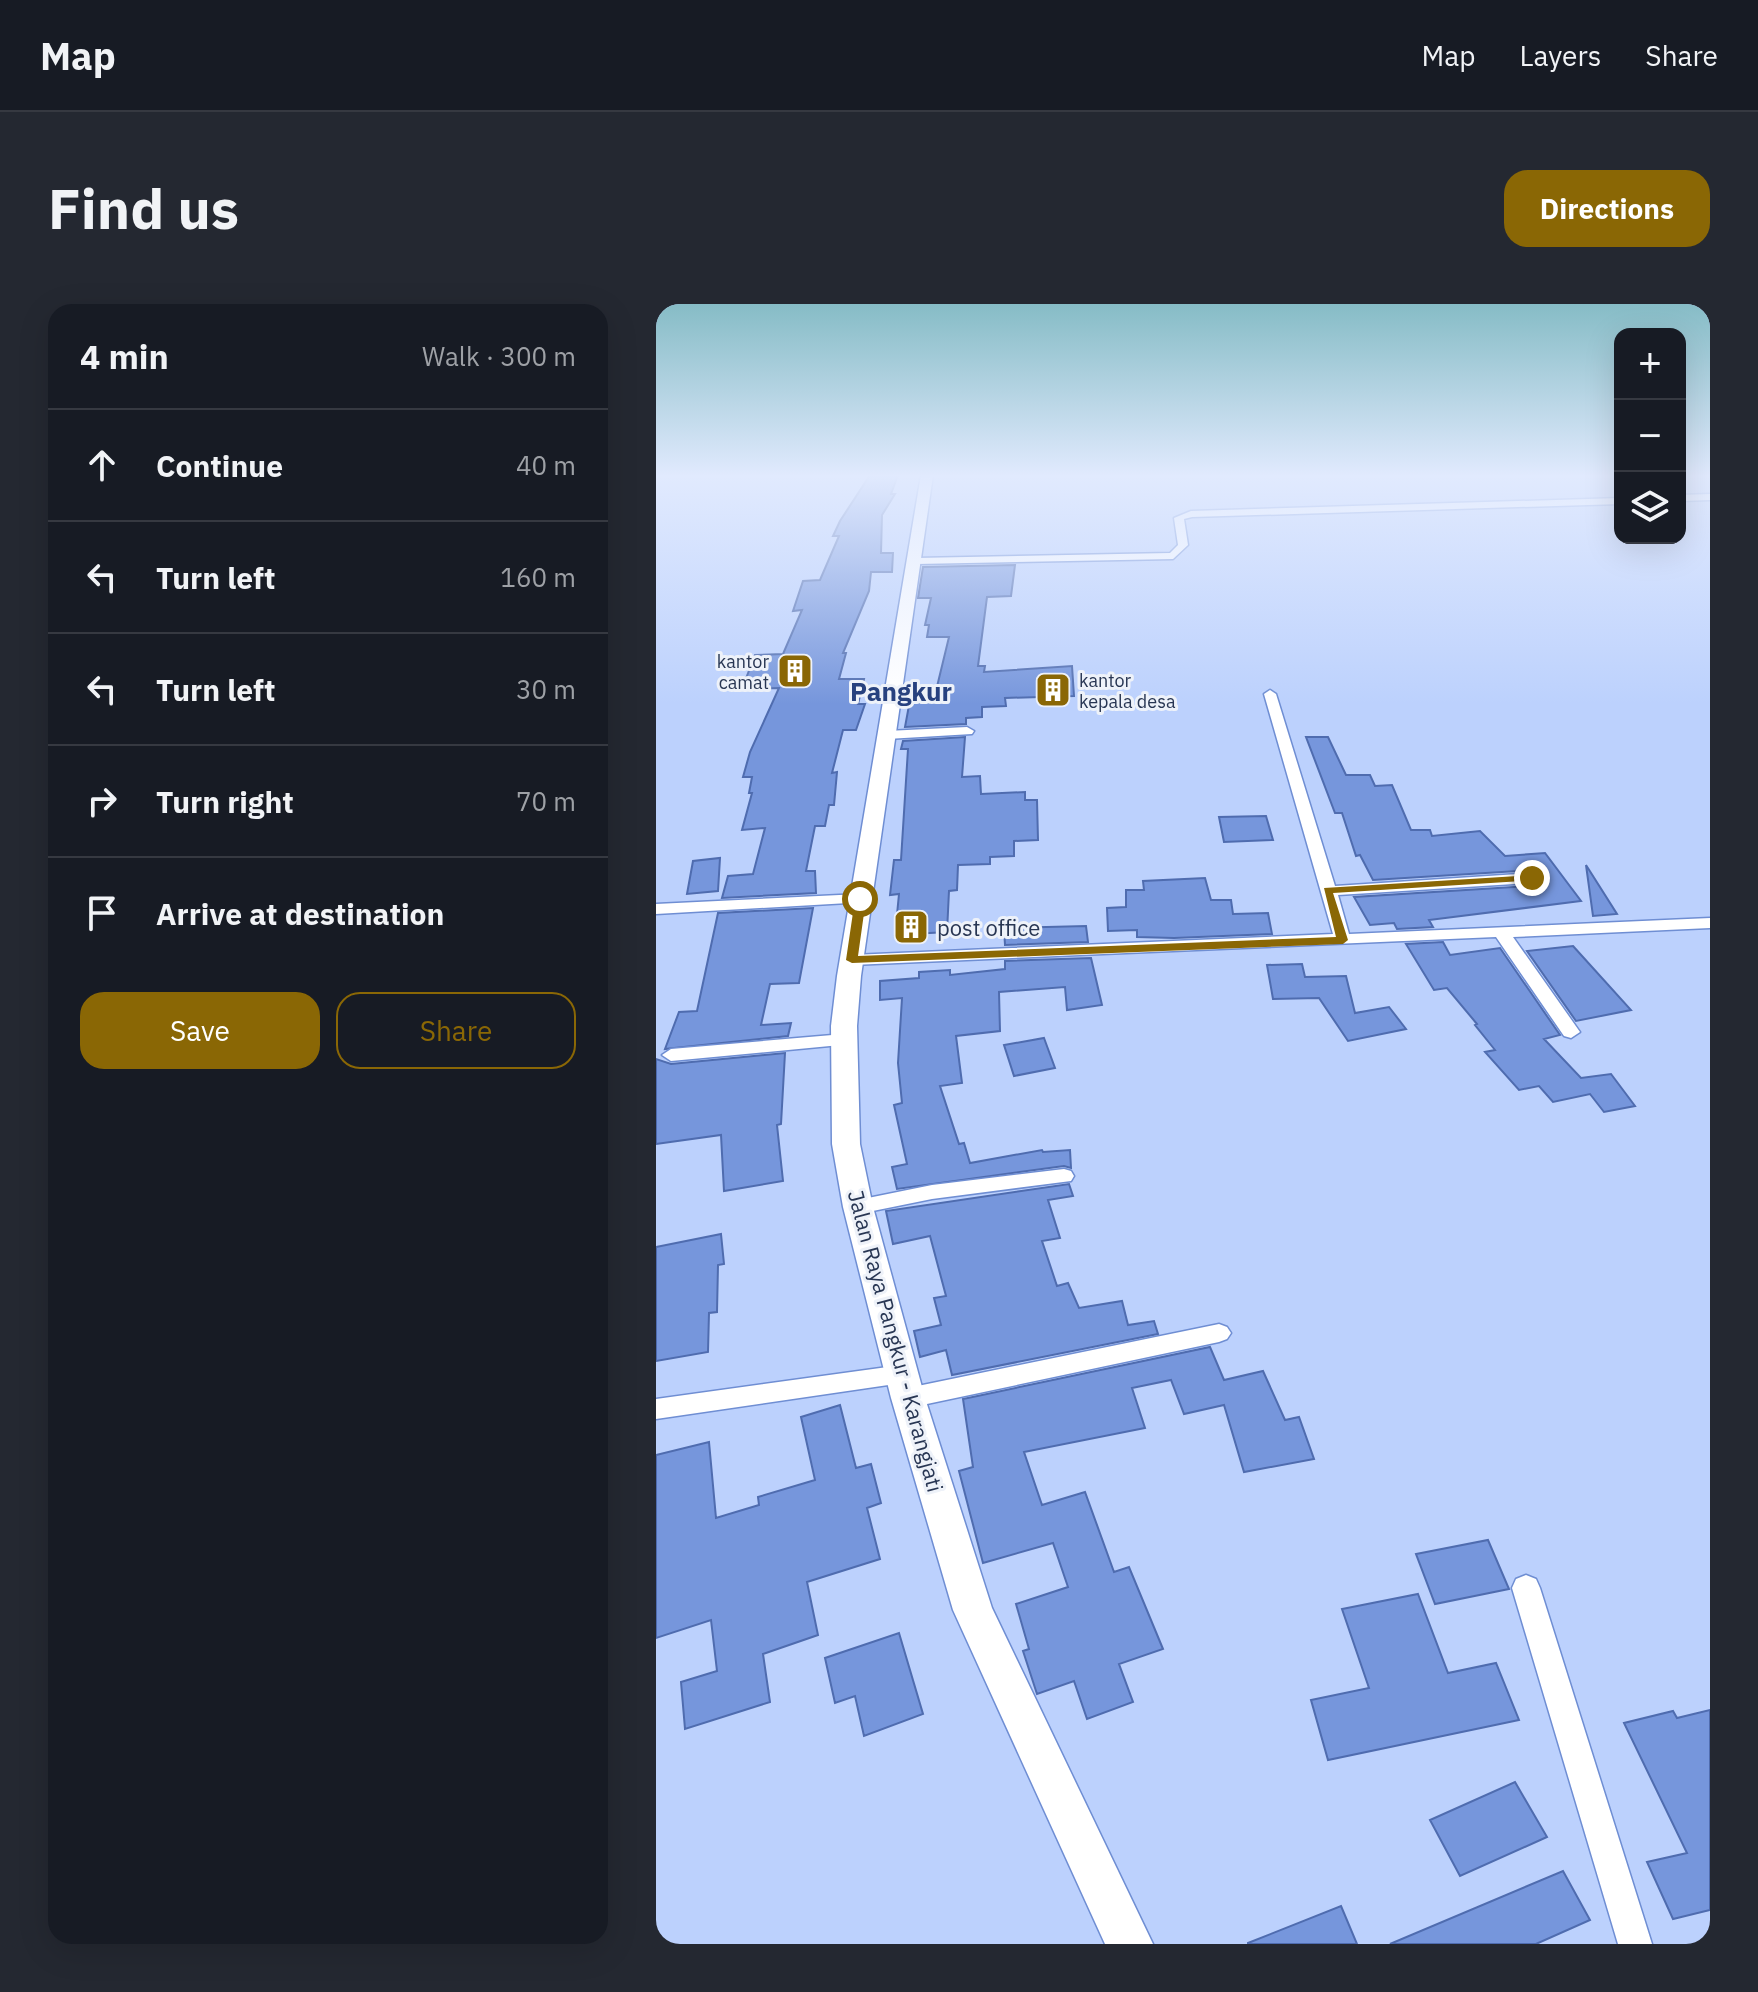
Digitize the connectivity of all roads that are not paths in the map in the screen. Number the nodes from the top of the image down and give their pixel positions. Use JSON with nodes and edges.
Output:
{"nodes":[{"id":1,"x":917,"y":552,"type":"edge"},
{"id":2,"x":1177,"y":552,"type":"edge"},
{"id":3,"x":916,"y":561,"type":"junction"},
{"id":4,"x":1270,"y":694,"type":"dead end"},
{"id":5,"x":890,"y":719,"type":"junction"},
{"id":6,"x":967,"y":731,"type":"dead end"},
{"id":7,"x":1532,"y":878,"type":"dead end"},
{"id":8,"x":1327,"y":891,"type":"junction"},
{"id":9,"x":860,"y":899,"type":"junction"},
{"id":10,"x":656,"y":909,"type":"edge"},
{"id":11,"x":1710,"y":923,"type":"edge"},
{"id":12,"x":1501,"y":932,"type":"junction"},
{"id":13,"x":1343,"y":940,"type":"junction"},
{"id":14,"x":852,"y":960,"type":"junction"},
{"id":15,"x":1571,"y":1032,"type":"dead end"},
{"id":16,"x":844,"y":1040,"type":"junction"},
{"id":17,"x":671,"y":1055,"type":"dead end"},
{"id":18,"x":1064,"y":1176,"type":"dead end"},
{"id":19,"x":858,"y":1207,"type":"junction"},
{"id":20,"x":1219,"y":1333,"type":"dead end"},
{"id":21,"x":905,"y":1386,"type":"junction"},
{"id":22,"x":656,"y":1409,"type":"edge"},
{"id":23,"x":1526,"y":1588,"type":"dead end"},
{"id":24,"x":1129,"y":1944,"type":"edge"},
{"id":25,"x":1635,"y":1944,"type":"edge"}],
"edges":[{"from":1,"to":3,"type":"main road","name":"Jalan Raya Pangkur - Karangjati"},
{"from":2,"to":3,"type":"street"},
{"from":3,"to":5,"type":"main road","name":"Jalan Raya Pangkur - Karangjati"},
{"from":4,"to":8,"type":"street"},
{"from":5,"to":6,"type":"street"},
{"from":5,"to":9,"type":"main road","name":"Jalan Raya Pangkur - Karangjati"},
{"from":7,"to":8,"type":"street"},
{"from":8,"to":13,"type":"street"},
{"from":9,"to":10,"type":"street"},
{"from":9,"to":14,"type":"main road","name":"Jalan Raya Pangkur - Karangjati"},
{"from":11,"to":12,"type":"street"},
{"from":12,"to":13,"type":"street"},
{"from":12,"to":15,"type":"street"},
{"from":13,"to":14,"type":"street"},
{"from":14,"to":16,"type":"main road","name":"Jalan Raya Pangkur - Karangjati"},
{"from":16,"to":17,"type":"street"},
{"from":16,"to":19,"type":"main road","name":"Jalan Raya Pangkur - Karangjati"},
{"from":18,"to":19,"type":"street"},
{"from":19,"to":21,"type":"main road","name":"Jalan Raya Pangkur - Karangjati"},
{"from":20,"to":21,"type":"street"},
{"from":21,"to":22,"type":"street"},
{"from":21,"to":24,"type":"main road","name":"Jalan Raya Pangkur - Karangjati"},
{"from":23,"to":25,"type":"street"}]}
